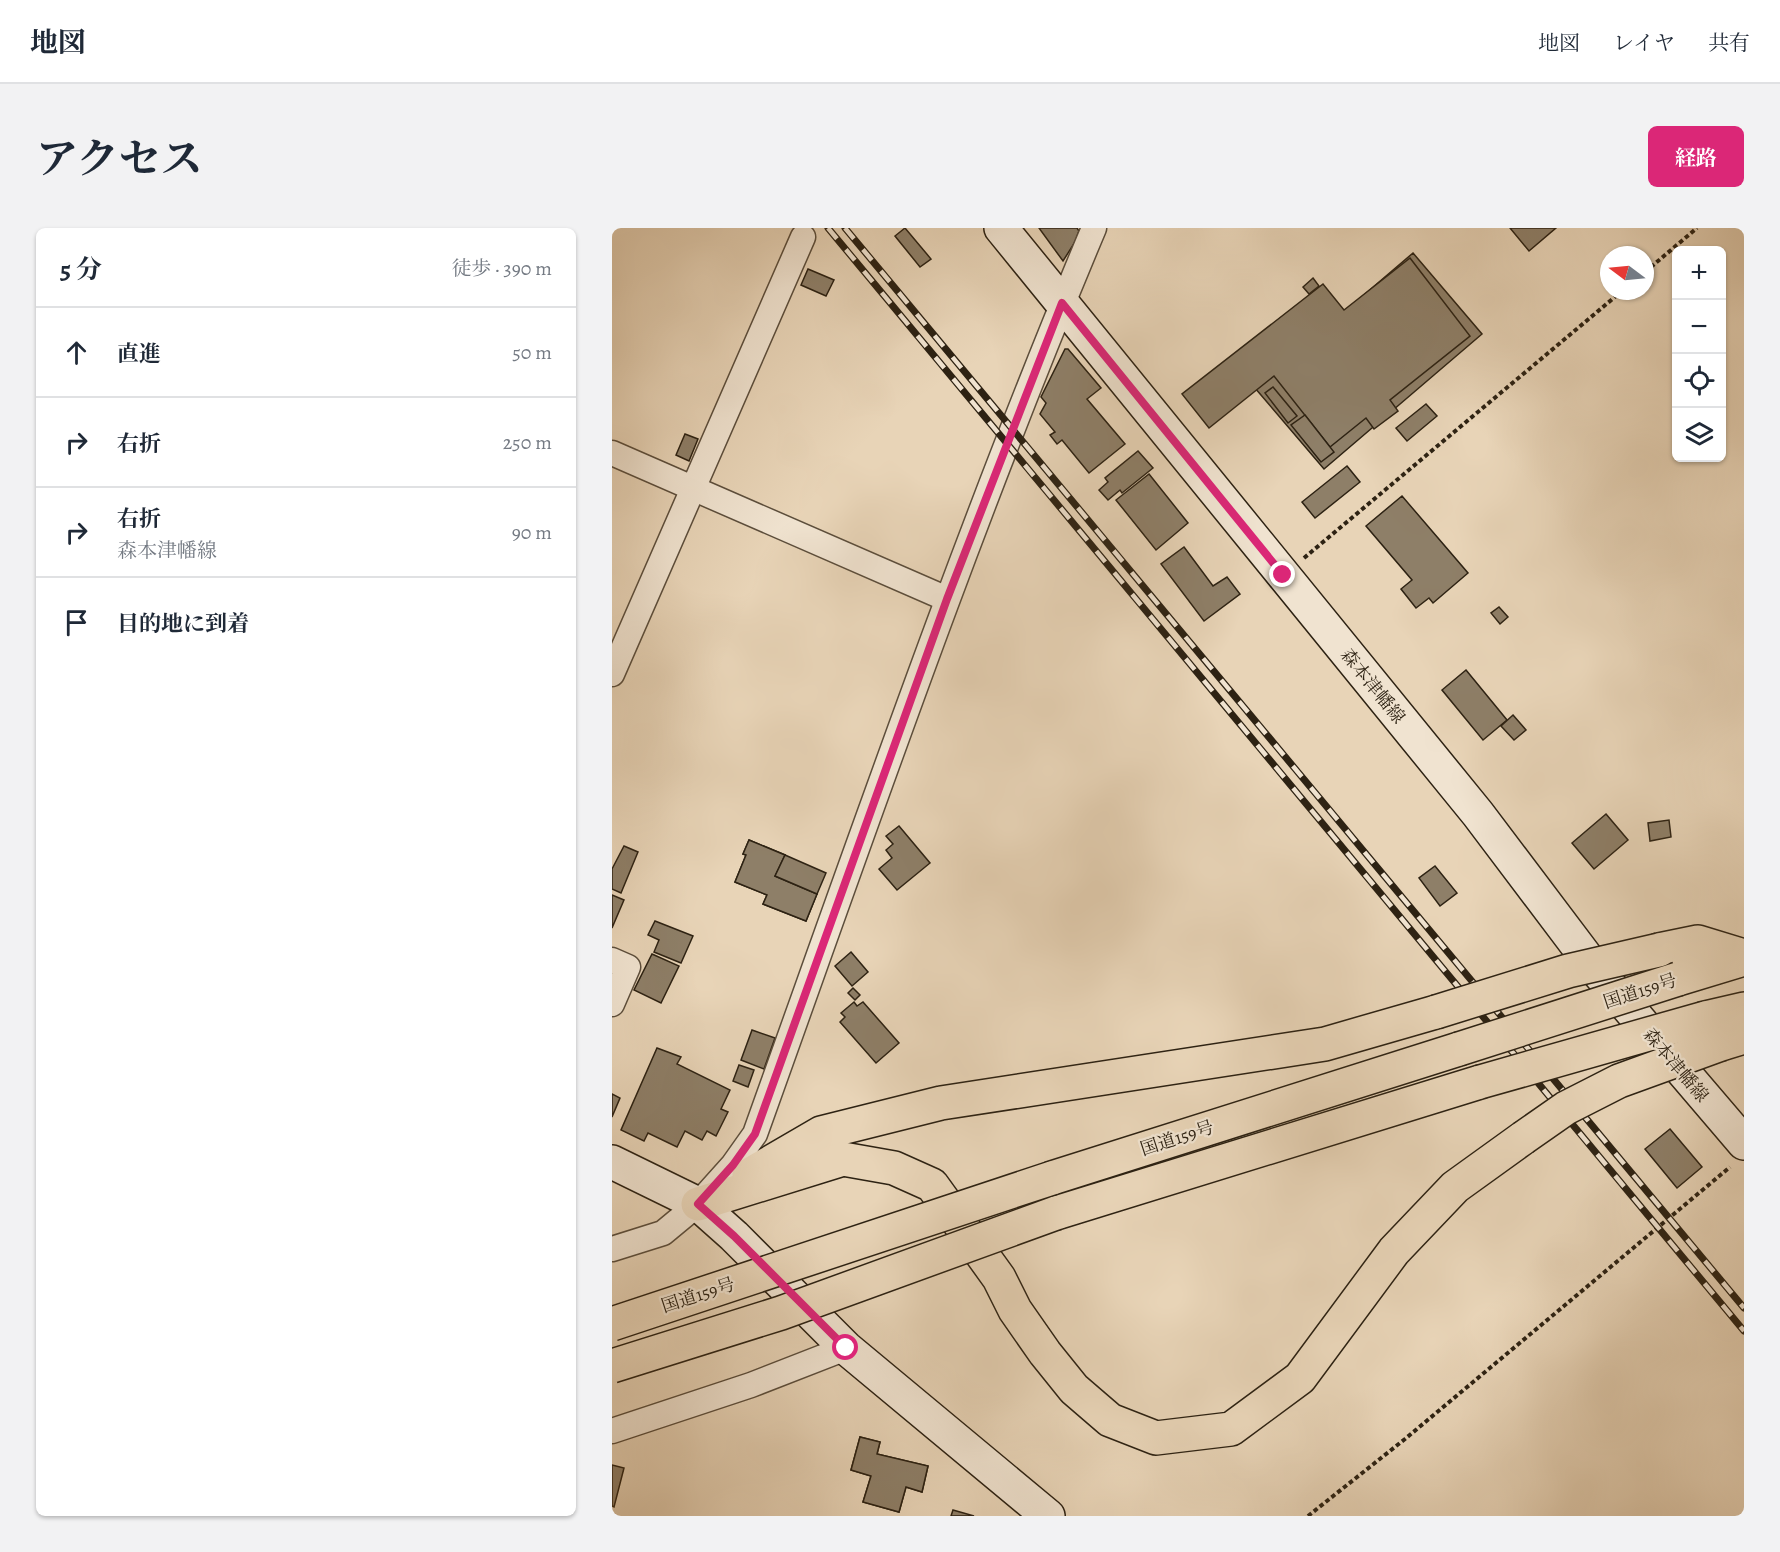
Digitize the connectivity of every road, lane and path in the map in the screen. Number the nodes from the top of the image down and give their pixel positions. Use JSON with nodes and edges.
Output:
{"nodes":[{"id":1,"x":1001,"y":228,"type":"edge"},
{"id":2,"x":1094,"y":228,"type":"edge"},
{"id":3,"x":1697,"y":228,"type":"edge"},
{"id":4,"x":803,"y":237,"type":"dead end"},
{"id":5,"x":1654,"y":264,"type":"edge"},
{"id":6,"x":1611,"y":300,"type":"edge"},
{"id":7,"x":1062,"y":303,"type":"junction"},
{"id":8,"x":612,"y":453,"type":"edge"},
{"id":9,"x":693,"y":488,"type":"junction"},
{"id":10,"x":1283,"y":575,"type":"junction"},
{"id":11,"x":947,"y":599,"type":"junction"},
{"id":12,"x":612,"y":674,"type":"edge"},
{"id":13,"x":1744,"y":957,"type":"edge"},
{"id":14,"x":612,"y":960,"type":"edge"},
{"id":15,"x":612,"y":1004,"type":"edge"},
{"id":16,"x":1744,"y":1009,"type":"edge"},
{"id":17,"x":1723,"y":1033,"type":"edge"},
{"id":18,"x":1740,"y":1153,"type":"edge"},
{"id":19,"x":612,"y":1162,"type":"edge"},
{"id":20,"x":698,"y":1204,"type":"junction"},
{"id":21,"x":612,"y":1249,"type":"edge"},
{"id":22,"x":612,"y":1323,"type":"edge"},
{"id":23,"x":846,"y":1348,"type":"junction"},
{"id":24,"x":612,"y":1366,"type":"edge"},
{"id":25,"x":612,"y":1431,"type":"edge"},
{"id":26,"x":1048,"y":1516,"type":"edge"},
{"id":27,"x":1308,"y":1516,"type":"edge"}],
"edges":[{"from":1,"to":7,"type":"main road","name":"森本津幡線"},
{"from":2,"to":7,"type":"street"},
{"from":3,"to":5,"type":"path"},
{"from":4,"to":9,"type":"street"},
{"from":6,"to":10,"type":"path"},
{"from":7,"to":10,"type":"main road","name":"森本津幡線"},
{"from":7,"to":11,"type":"street"},
{"from":8,"to":9,"type":"street"},
{"from":9,"to":11,"type":"street"},
{"from":9,"to":12,"type":"street"},
{"from":10,"to":18,"type":"main road","name":"森本津幡線"},
{"from":11,"to":20,"type":"street"},
{"from":13,"to":20,"type":"highway","bridge":true},
{"from":13,"to":22,"type":"highway","name":"国道159号","bridge":true},
{"from":14,"to":15,"type":"street"},
{"from":16,"to":17,"type":"highway","name":"国道159号"},
{"from":17,"to":20,"type":"highway","bridge":true},
{"from":17,"to":24,"type":"highway","name":"国道159号","bridge":true},
{"from":18,"to":27,"type":"path"},
{"from":19,"to":20,"type":"main road"},
{"from":20,"to":21,"type":"street"},
{"from":20,"to":23,"type":"main road"},
{"from":23,"to":25,"type":"street"},
{"from":23,"to":26,"type":"main road"}]}
